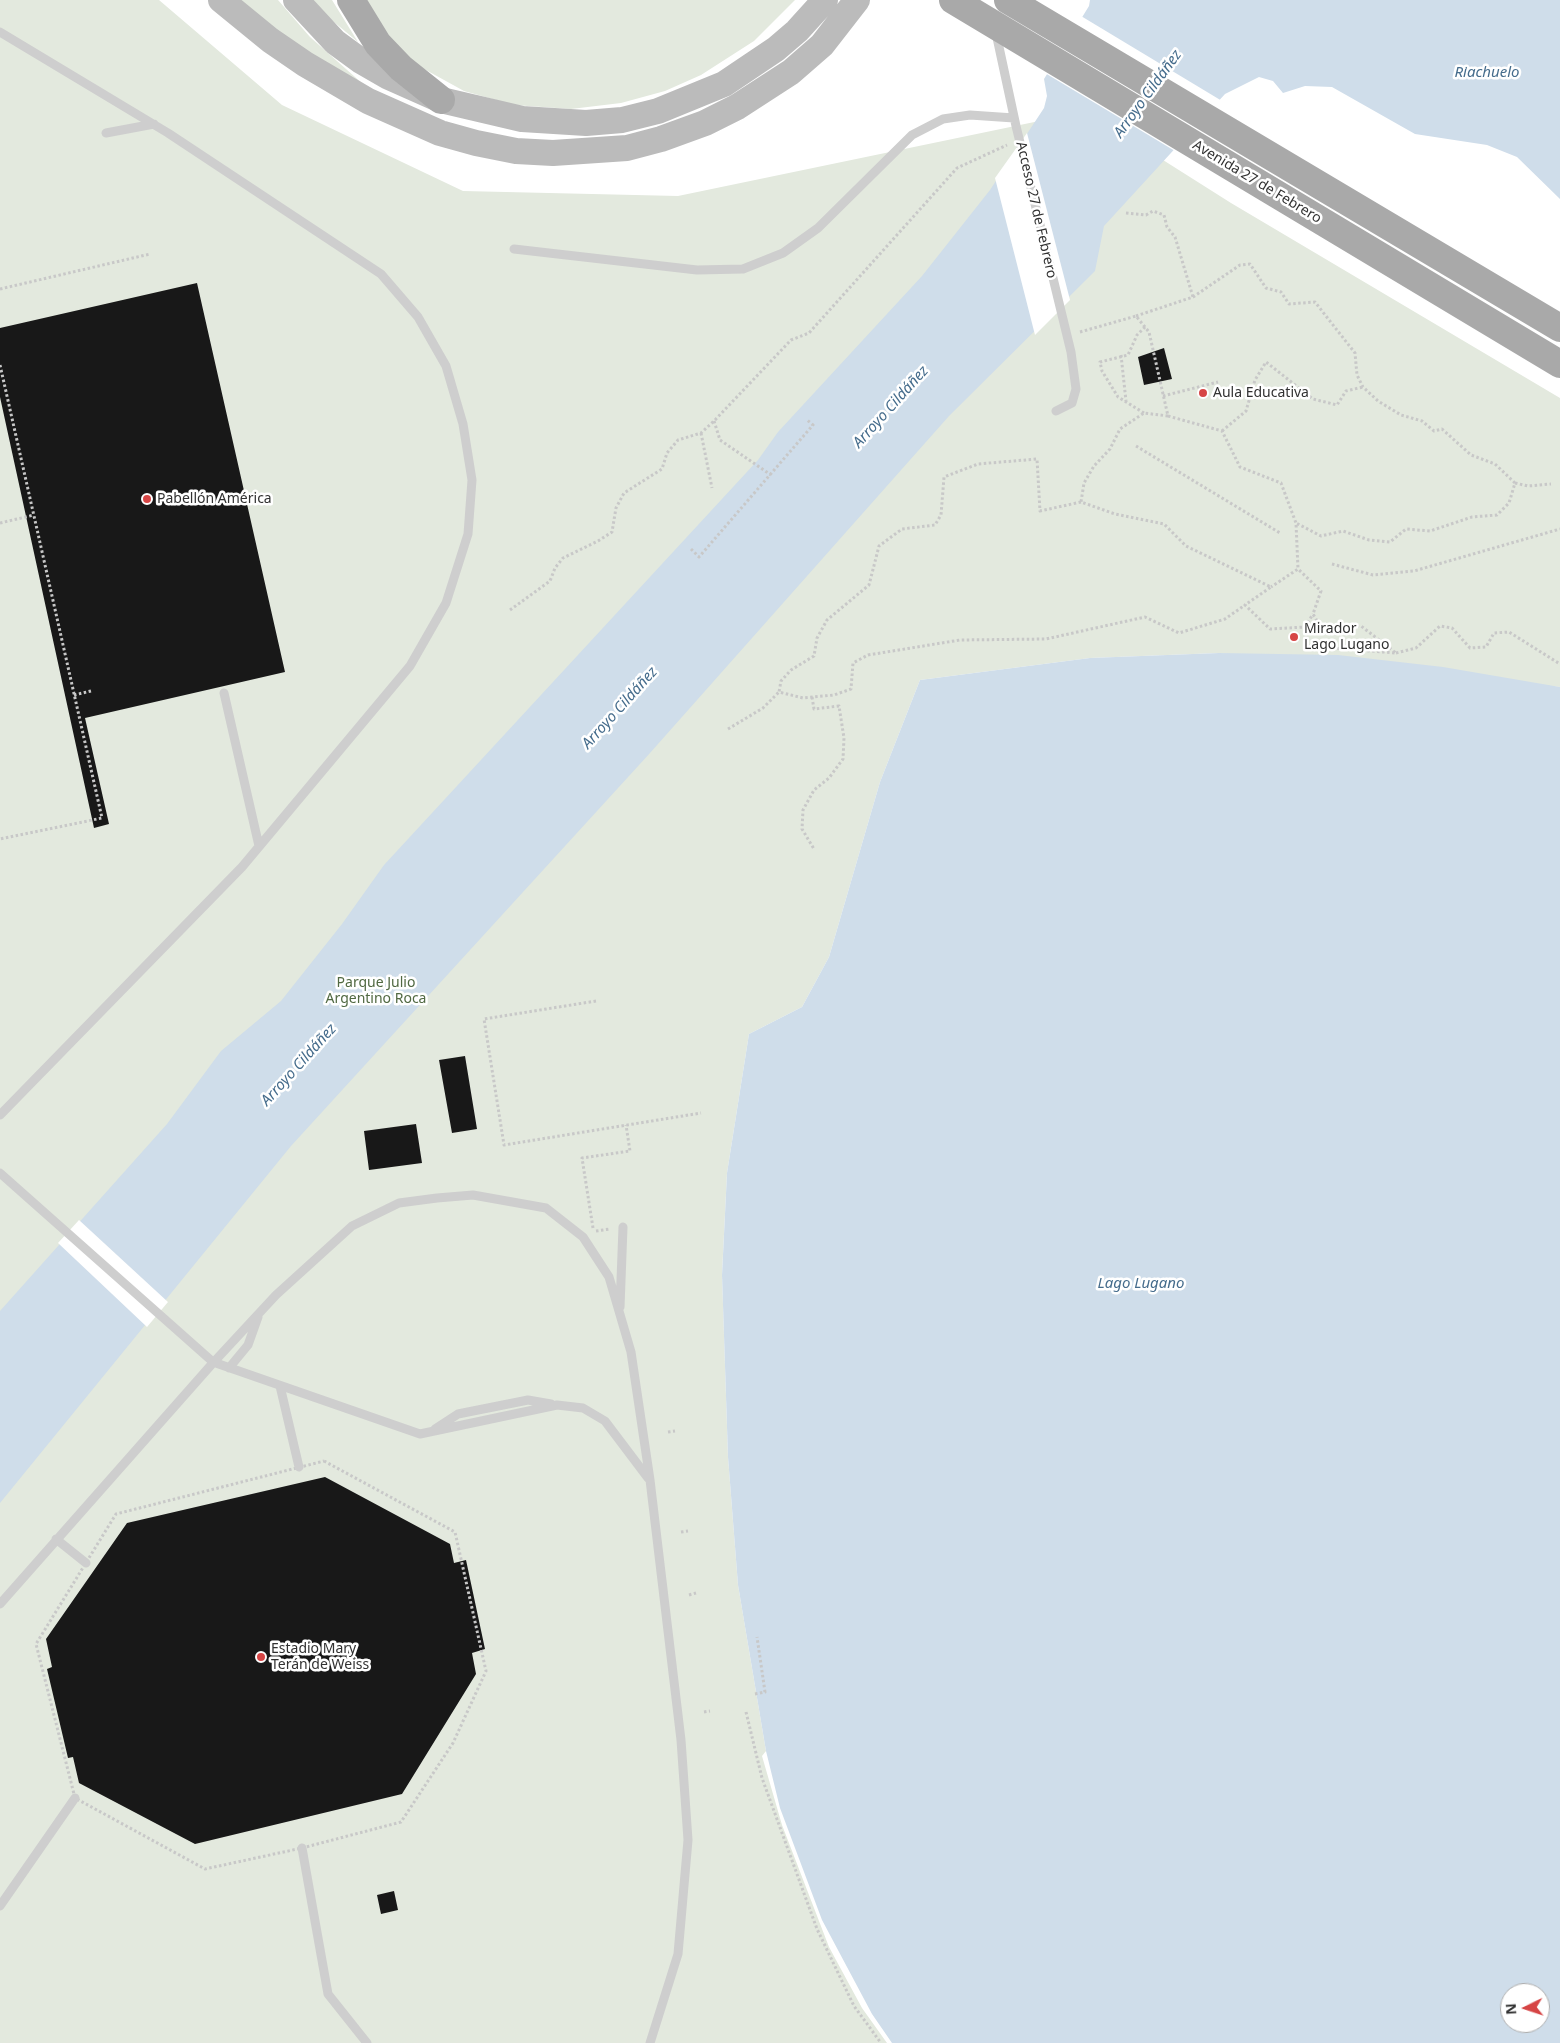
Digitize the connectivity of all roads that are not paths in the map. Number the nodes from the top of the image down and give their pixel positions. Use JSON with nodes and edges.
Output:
{"nodes":[{"id":1,"x":221,"y":0,"type":"edge"},
{"id":2,"x":296,"y":0,"type":"edge"},
{"id":3,"x":351,"y":0,"type":"edge"},
{"id":4,"x":825,"y":0,"type":"edge"},
{"id":5,"x":857,"y":0,"type":"edge"},
{"id":6,"x":953,"y":0,"type":"edge"},
{"id":7,"x":999,"y":13,"type":"edge"},
{"id":8,"x":0,"y":32,"type":"edge"},
{"id":9,"x":441,"y":100,"type":"junction"},
{"id":10,"x":1014,"y":118,"type":"junction"},
{"id":11,"x":154,"y":124,"type":"junction"},
{"id":12,"x":106,"y":133,"type":"dead end"},
{"id":13,"x":514,"y":249,"type":"dead end"},
{"id":14,"x":1560,"y":328,"type":"edge"},
{"id":15,"x":1560,"y":364,"type":"edge"},
{"id":16,"x":1056,"y":411,"type":"dead end"},
{"id":17,"x":224,"y":692,"type":"dead end"},
{"id":18,"x":259,"y":846,"type":"junction"},
{"id":19,"x":0,"y":1115,"type":"edge"},
{"id":20,"x":0,"y":1173,"type":"edge"},
{"id":21,"x":623,"y":1226,"type":"road end"},
{"id":22,"x":260,"y":1312,"type":"junction"},
{"id":23,"x":620,"y":1317,"type":"junction"},
{"id":24,"x":213,"y":1362,"type":"junction"},
{"id":25,"x":229,"y":1368,"type":"junction"},
{"id":26,"x":280,"y":1386,"type":"junction"},
{"id":27,"x":299,"y":1468,"type":"road end"},
{"id":28,"x":650,"y":1480,"type":"junction"},
{"id":29,"x":56,"y":1539,"type":"junction"},
{"id":30,"x":86,"y":1563,"type":"road end"},
{"id":31,"x":0,"y":1604,"type":"edge"},
{"id":32,"x":75,"y":1798,"type":"road end"},
{"id":33,"x":302,"y":1848,"type":"road end"},
{"id":34,"x":0,"y":1906,"type":"edge"},
{"id":35,"x":367,"y":2043,"type":"edge"},
{"id":36,"x":650,"y":2043,"type":"edge"}],
"edges":[{"from":1,"to":5,"type":"main road"},
{"from":2,"to":9,"type":"main road"},
{"from":3,"to":9,"type":"main road"},
{"from":4,"to":9,"type":"main road"},
{"from":6,"to":7,"type":"main road","name":"Avenida 27 de Febrero"},
{"from":7,"to":10,"type":"lane","name":"Acceso 27 de Febrero"},
{"from":7,"to":14,"type":"main road","name":"Avenida 27 de Febrero"},
{"from":7,"to":15,"type":"main road","name":"Avenida 27 de Febrero"},
{"from":8,"to":11,"type":"lane"},
{"from":10,"to":13,"type":"lane"},
{"from":10,"to":16,"type":"lane","name":"Acceso 27 de Febrero"},
{"from":11,"to":12,"type":"lane"},
{"from":11,"to":18,"type":"lane"},
{"from":17,"to":18,"type":"lane"},
{"from":18,"to":19,"type":"lane"},
{"from":20,"to":24,"type":"lane"},
{"from":21,"to":23,"type":"lane"},
{"from":22,"to":23,"type":"lane"},
{"from":22,"to":24,"type":"lane"},
{"from":22,"to":25,"type":"lane"},
{"from":23,"to":28,"type":"lane"},
{"from":24,"to":25,"type":"lane"},
{"from":24,"to":29,"type":"lane"},
{"from":25,"to":26,"type":"lane"},
{"from":26,"to":27,"type":"lane"},
{"from":26,"to":28,"type":"lane"},
{"from":28,"to":36,"type":"lane"},
{"from":29,"to":30,"type":"lane"},
{"from":29,"to":31,"type":"lane"},
{"from":32,"to":34,"type":"lane"},
{"from":33,"to":35,"type":"lane"}]}
